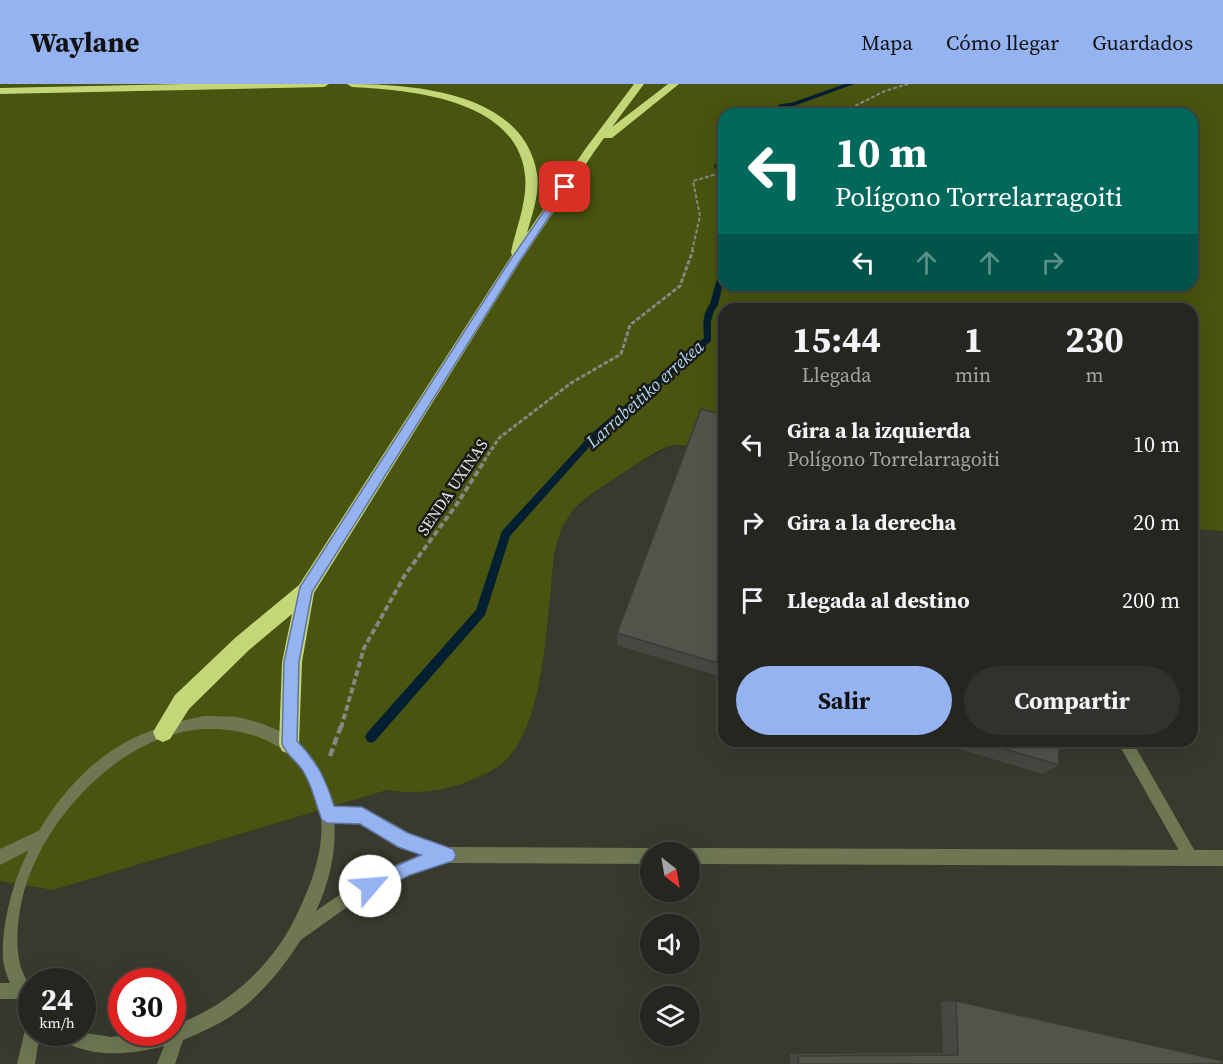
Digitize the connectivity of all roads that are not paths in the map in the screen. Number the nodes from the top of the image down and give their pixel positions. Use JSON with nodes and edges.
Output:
{"nodes":[{"id":1,"x":324,"y":84,"type":"edge"},
{"id":2,"x":352,"y":84,"type":"edge"},
{"id":3,"x":639,"y":84,"type":"edge"},
{"id":4,"x":674,"y":84,"type":"edge"},
{"id":5,"x":0,"y":91,"type":"edge"},
{"id":6,"x":590,"y":150,"type":"junction"},
{"id":7,"x":514,"y":262,"type":"junction"},
{"id":8,"x":305,"y":591,"type":"junction"},
{"id":9,"x":163,"y":732,"type":"junction"},
{"id":10,"x":290,"y":744,"type":"junction"},
{"id":11,"x":1127,"y":747,"type":"edge"},
{"id":12,"x":327,"y":814,"type":"junction"},
{"id":13,"x":38,"y":838,"type":"junction"},
{"id":14,"x":447,"y":855,"type":"junction"},
{"id":15,"x":0,"y":856,"type":"edge"},
{"id":16,"x":640,"y":856,"type":"edge"},
{"id":17,"x":700,"y":856,"type":"edge"},
{"id":18,"x":1191,"y":858,"type":"junction"},
{"id":19,"x":1223,"y":858,"type":"edge"},
{"id":20,"x":298,"y":934,"type":"junction"},
{"id":21,"x":18,"y":981,"type":"edge"},
{"id":22,"x":0,"y":991,"type":"edge"},
{"id":23,"x":18,"y":991,"type":"edge"},
{"id":24,"x":186,"y":1031,"type":"edge"},
{"id":25,"x":29,"y":1046,"type":"edge"},
{"id":26,"x":173,"y":1046,"type":"edge"},
{"id":27,"x":26,"y":1064,"type":"edge"},
{"id":28,"x":166,"y":1064,"type":"edge"}],
"edges":[{"from":1,"to":5,"type":"highway"},
{"from":2,"to":7,"type":"highway"},
{"from":3,"to":6,"type":"highway"},
{"from":4,"to":6,"type":"highway"},
{"from":6,"to":7,"type":"highway"},
{"from":7,"to":8,"type":"highway"},
{"from":8,"to":9,"type":"highway"},
{"from":8,"to":10,"type":"highway"},
{"from":9,"to":10,"type":"street"},
{"from":9,"to":13,"type":"street"},
{"from":10,"to":12,"type":"street"},
{"from":11,"to":18,"type":"street"},
{"from":12,"to":14,"type":"street"},
{"from":12,"to":20,"type":"street"},
{"from":13,"to":15,"type":"street"},
{"from":13,"to":21,"type":"street"},
{"from":14,"to":16,"type":"street"},
{"from":14,"to":20,"type":"street"},
{"from":17,"to":18,"type":"street"},
{"from":18,"to":19,"type":"street"},
{"from":20,"to":24,"type":"street"},
{"from":22,"to":23,"type":"street"},
{"from":25,"to":27,"type":"street"},
{"from":26,"to":28,"type":"street"}]}
